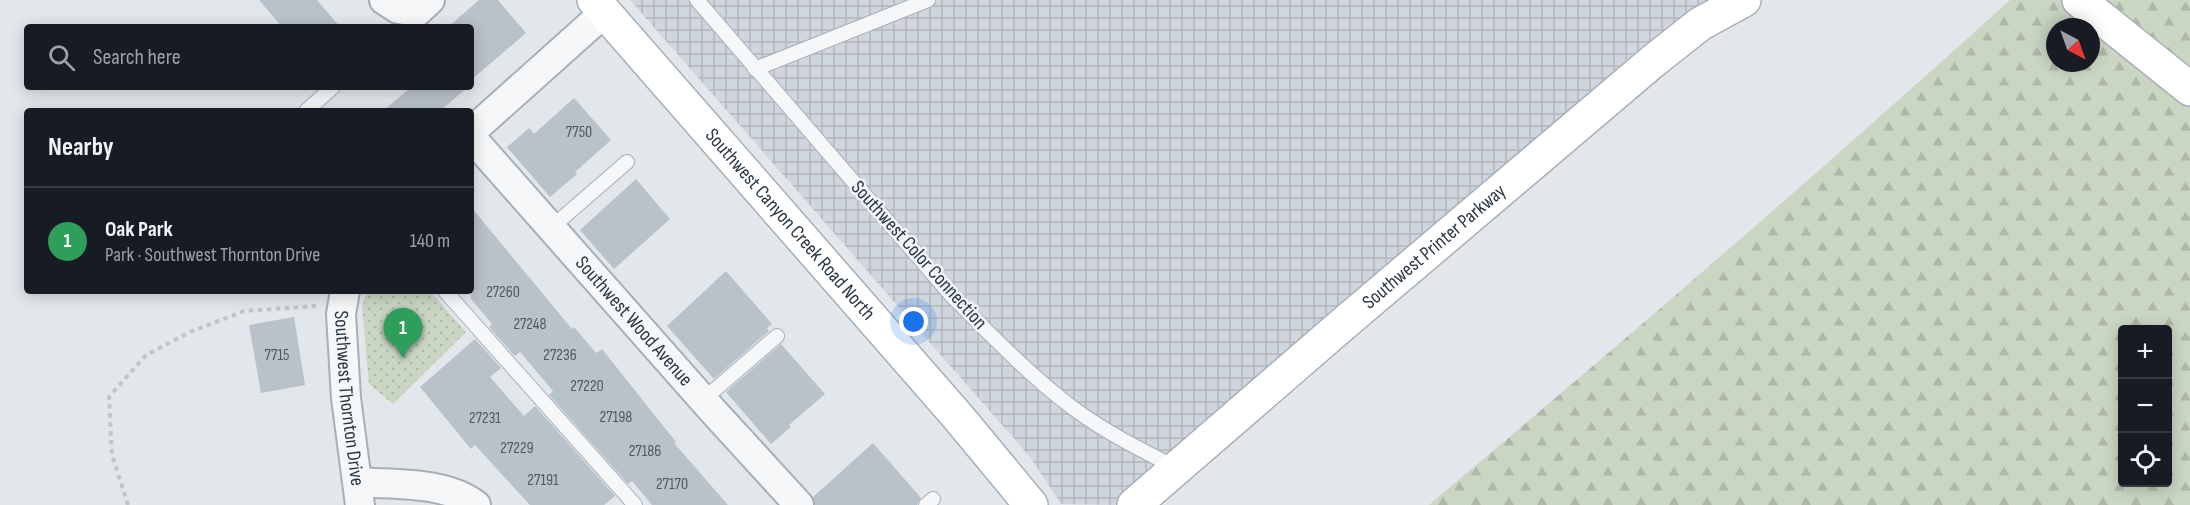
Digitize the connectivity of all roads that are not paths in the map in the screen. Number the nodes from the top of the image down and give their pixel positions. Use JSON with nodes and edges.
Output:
{"nodes":[{"id":1,"x":384,"y":0,"type":"edge"},
{"id":2,"x":697,"y":0,"type":"edge"},
{"id":3,"x":928,"y":0,"type":"edge"},
{"id":4,"x":1744,"y":0,"type":"edge"},
{"id":5,"x":2079,"y":0,"type":"edge"},
{"id":6,"x":600,"y":6,"type":"edge"},
{"id":7,"x":415,"y":13,"type":"edge"},
{"id":8,"x":755,"y":69,"type":"junction"},
{"id":9,"x":2190,"y":89,"type":"edge"},
{"id":10,"x":330,"y":90,"type":"edge"},
{"id":11,"x":309,"y":108,"type":"edge"},
{"id":12,"x":474,"y":129,"type":"edge"},
{"id":13,"x":474,"y":140,"type":"edge"},
{"id":14,"x":627,"y":162,"type":"dead end"},
{"id":15,"x":552,"y":227,"type":"junction"},
{"id":16,"x":344,"y":294,"type":"edge"},
{"id":17,"x":448,"y":294,"type":"edge"},
{"id":18,"x":777,"y":336,"type":"dead end"},
{"id":19,"x":703,"y":400,"type":"junction"},
{"id":20,"x":1177,"y":468,"type":"junction"},
{"id":21,"x":359,"y":494,"type":"edge"},
{"id":22,"x":476,"y":505,"type":"edge"},
{"id":23,"x":635,"y":505,"type":"edge"},
{"id":24,"x":799,"y":505,"type":"edge"},
{"id":25,"x":1031,"y":505,"type":"edge"},
{"id":26,"x":1134,"y":505,"type":"edge"}],
"edges":[{"from":1,"to":7,"type":"street"},
{"from":2,"to":8,"type":"lane","name":"Southwest Color Connection"},
{"from":3,"to":8,"type":"lane"},
{"from":4,"to":20,"type":"street","name":"Southwest Printer Parkway"},
{"from":5,"to":9,"type":"street"},
{"from":6,"to":12,"type":"street"},
{"from":6,"to":25,"type":"street","name":"Southwest Canyon Creek Road North"},
{"from":8,"to":20,"type":"lane","name":"Southwest Color Connection"},
{"from":10,"to":11,"type":"lane"},
{"from":13,"to":15,"type":"street","name":"Southwest Wood Avenue"},
{"from":14,"to":15,"type":"lane"},
{"from":15,"to":19,"type":"street","name":"Southwest Wood Avenue"},
{"from":16,"to":21,"type":"street","name":"Southwest Thornton Drive"},
{"from":17,"to":23,"type":"lane"},
{"from":18,"to":19,"type":"lane"},
{"from":19,"to":24,"type":"street","name":"Southwest Wood Avenue"},
{"from":20,"to":26,"type":"street","name":"Southwest Printer Parkway"},
{"from":21,"to":22,"type":"street"}]}
